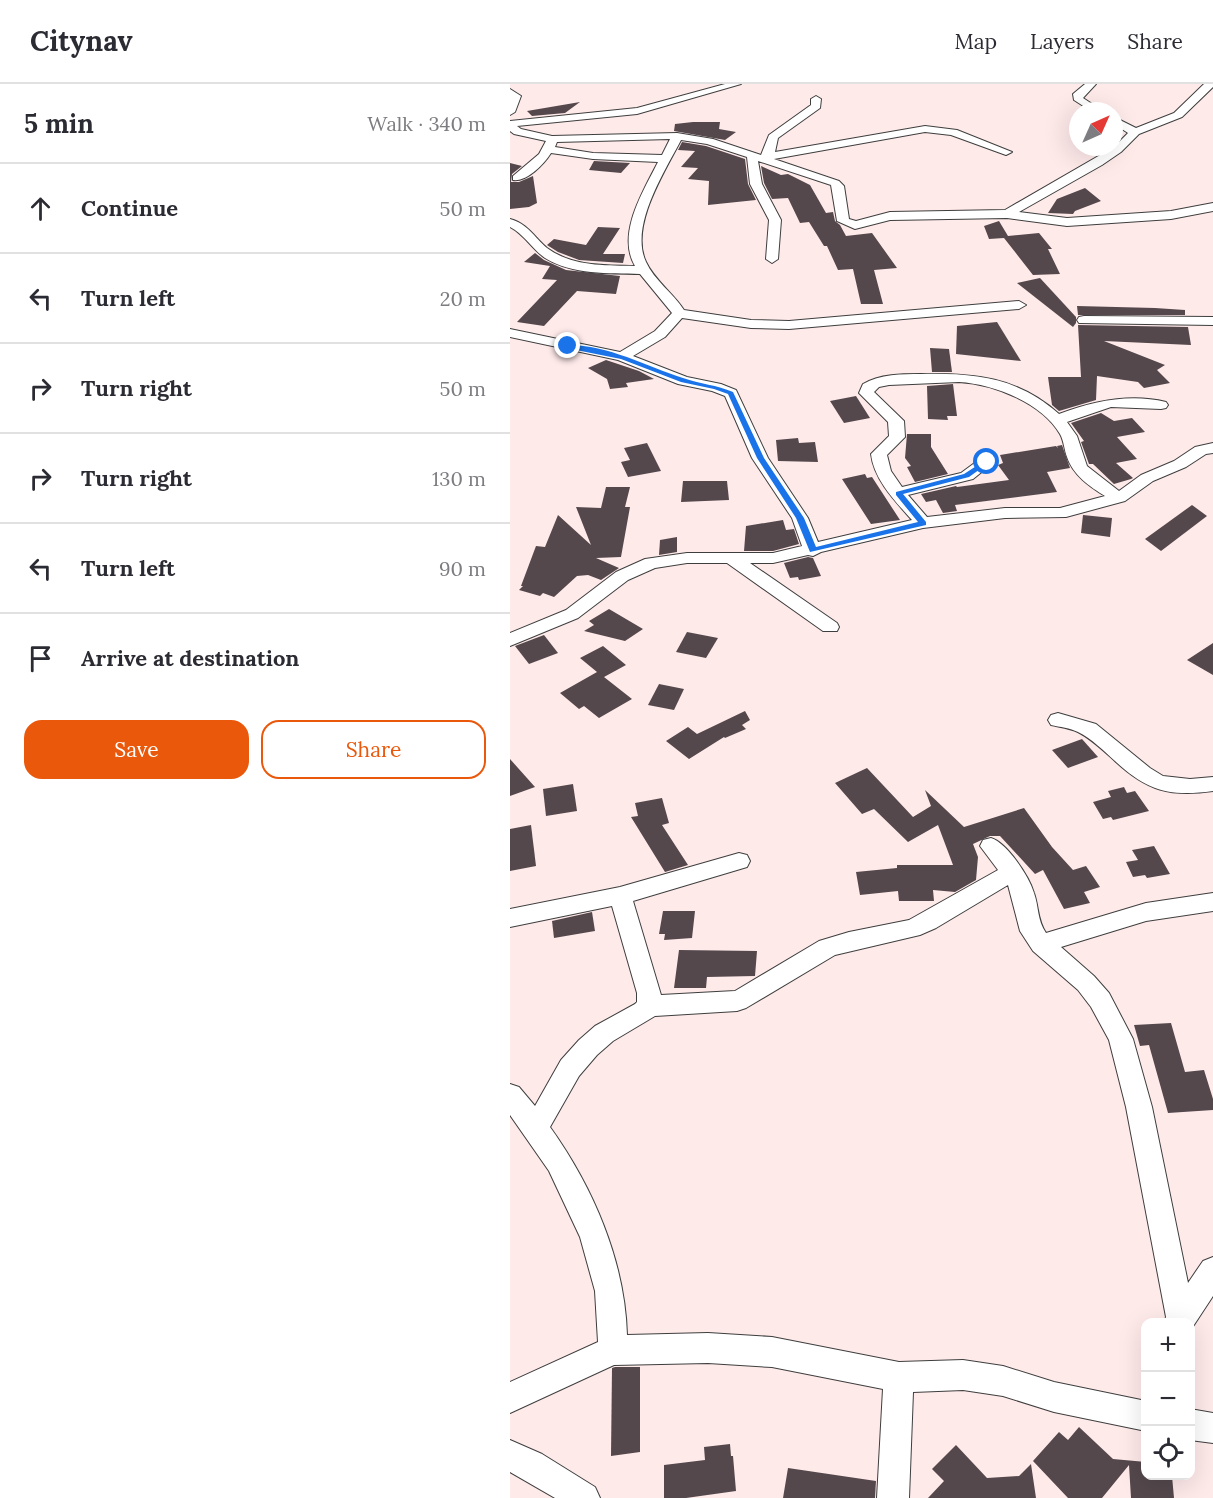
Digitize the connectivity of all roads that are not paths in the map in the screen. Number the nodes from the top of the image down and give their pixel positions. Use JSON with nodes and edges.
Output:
{"nodes":[{"id":1,"x":736,"y":84,"type":"edge"},
{"id":2,"x":1091,"y":84,"type":"edge"},
{"id":3,"x":1210,"y":84,"type":"edge"},
{"id":4,"x":510,"y":92,"type":"edge"},
{"id":5,"x":816,"y":99,"type":"dead end"},
{"id":6,"x":1082,"y":102,"type":"edge"},
{"id":7,"x":510,"y":112,"type":"edge"},
{"id":8,"x":1123,"y":125,"type":"edge"},
{"id":9,"x":512,"y":130,"type":"edge"},
{"id":10,"x":1135,"y":132,"type":"junction"},
{"id":11,"x":677,"y":136,"type":"junction"},
{"id":12,"x":551,"y":144,"type":"junction"},
{"id":13,"x":1006,"y":152,"type":"dead end"},
{"id":14,"x":760,"y":158,"type":"junction"},
{"id":15,"x":666,"y":159,"type":"junction"},
{"id":16,"x":518,"y":178,"type":"dead end"},
{"id":17,"x":1213,"y":207,"type":"edge"},
{"id":18,"x":1007,"y":214,"type":"junction"},
{"id":19,"x":510,"y":223,"type":"edge"},
{"id":20,"x":772,"y":259,"type":"dead end"},
{"id":21,"x":644,"y":270,"type":"junction"},
{"id":22,"x":1019,"y":305,"type":"dead end"},
{"id":23,"x":679,"y":313,"type":"junction"},
{"id":24,"x":1084,"y":320,"type":"dead end"},
{"id":25,"x":1213,"y":321,"type":"edge"},
{"id":26,"x":510,"y":333,"type":"edge"},
{"id":27,"x":622,"y":357,"type":"junction"},
{"id":28,"x":1161,"y":405,"type":"dead end"},
{"id":29,"x":1057,"y":420,"type":"junction"},
{"id":30,"x":1213,"y":448,"type":"edge"},
{"id":31,"x":987,"y":462,"type":"dead end"},
{"id":32,"x":898,"y":493,"type":"junction"},
{"id":33,"x":1119,"y":498,"type":"junction"},
{"id":34,"x":923,"y":523,"type":"junction"},
{"id":35,"x":813,"y":550,"type":"junction"},
{"id":36,"x":732,"y":559,"type":"junction"},
{"id":37,"x":830,"y":627,"type":"dead end"},
{"id":38,"x":510,"y":640,"type":"edge"},
{"id":39,"x":1058,"y":720,"type":"dead end"},
{"id":40,"x":1213,"y":784,"type":"edge"},
{"id":41,"x":991,"y":846,"type":"dead end"},
{"id":42,"x":739,"y":861,"type":"dead end"},
{"id":43,"x":1012,"y":872,"type":"junction"},
{"id":44,"x":620,"y":896,"type":"junction"},
{"id":45,"x":1213,"y":902,"type":"edge"},
{"id":46,"x":510,"y":918,"type":"edge"},
{"id":47,"x":1041,"y":944,"type":"junction"},
{"id":48,"x":649,"y":1006,"type":"junction"},
{"id":49,"x":510,"y":1095,"type":"edge"},
{"id":50,"x":537,"y":1127,"type":"junction"},
{"id":51,"x":1213,"y":1271,"type":"edge"},
{"id":52,"x":1180,"y":1318,"type":"edge"},
{"id":53,"x":1181,"y":1318,"type":"edge"},
{"id":54,"x":613,"y":1350,"type":"junction"},
{"id":55,"x":899,"y":1377,"type":"junction"},
{"id":56,"x":510,"y":1398,"type":"edge"},
{"id":57,"x":1141,"y":1412,"type":"edge"},
{"id":58,"x":1195,"y":1425,"type":"edge"},
{"id":59,"x":1213,"y":1428,"type":"edge"},
{"id":60,"x":510,"y":1456,"type":"edge"},
{"id":61,"x":584,"y":1498,"type":"edge"},
{"id":62,"x":893,"y":1498,"type":"edge"}],
"edges":[{"from":1,"to":9,"type":"street"},
{"from":2,"to":6,"type":"street"},
{"from":3,"to":10,"type":"street"},
{"from":4,"to":7,"type":"street"},
{"from":5,"to":14,"type":"street"},
{"from":8,"to":10,"type":"street"},
{"from":9,"to":12,"type":"street"},
{"from":10,"to":18,"type":"street"},
{"from":11,"to":12,"type":"street"},
{"from":11,"to":14,"type":"street"},
{"from":11,"to":15,"type":"street"},
{"from":12,"to":15,"type":"street"},
{"from":12,"to":16,"type":"street"},
{"from":13,"to":14,"type":"street"},
{"from":14,"to":18,"type":"street"},
{"from":14,"to":20,"type":"street"},
{"from":15,"to":21,"type":"street"},
{"from":17,"to":18,"type":"street"},
{"from":19,"to":21,"type":"street"},
{"from":21,"to":23,"type":"street"},
{"from":22,"to":23,"type":"street"},
{"from":23,"to":27,"type":"street"},
{"from":24,"to":25,"type":"street"},
{"from":26,"to":27,"type":"street"},
{"from":27,"to":35,"type":"street"},
{"from":28,"to":29,"type":"street"},
{"from":29,"to":32,"type":"street"},
{"from":29,"to":33,"type":"street"},
{"from":30,"to":33,"type":"street"},
{"from":31,"to":32,"type":"street"},
{"from":32,"to":34,"type":"street"},
{"from":33,"to":34,"type":"street"},
{"from":34,"to":35,"type":"street"},
{"from":35,"to":36,"type":"street"},
{"from":36,"to":37,"type":"street"},
{"from":36,"to":38,"type":"street"},
{"from":39,"to":40,"type":"street"},
{"from":41,"to":43,"type":"street"},
{"from":42,"to":44,"type":"street"},
{"from":43,"to":47,"type":"street"},
{"from":43,"to":48,"type":"street"},
{"from":44,"to":46,"type":"street"},
{"from":44,"to":48,"type":"street"},
{"from":45,"to":47,"type":"street"},
{"from":47,"to":52,"type":"street"},
{"from":48,"to":50,"type":"street"},
{"from":49,"to":50,"type":"street"},
{"from":50,"to":54,"type":"street"},
{"from":51,"to":53,"type":"street"},
{"from":54,"to":55,"type":"street"},
{"from":54,"to":56,"type":"street"},
{"from":55,"to":57,"type":"street"},
{"from":55,"to":62,"type":"street"},
{"from":58,"to":59,"type":"street"},
{"from":60,"to":61,"type":"street"}]}
